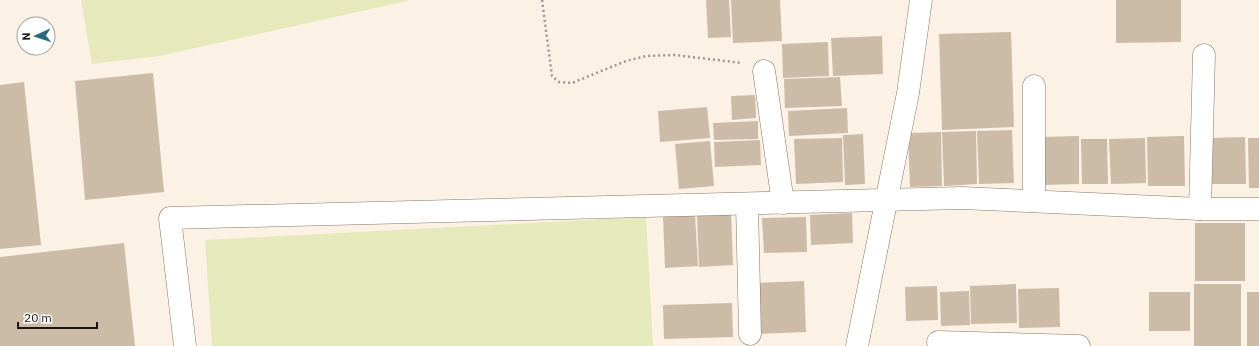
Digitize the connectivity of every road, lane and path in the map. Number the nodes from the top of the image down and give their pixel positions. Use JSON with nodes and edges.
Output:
{"nodes":[{"id":1,"x":542,"y":0,"type":"edge"},
{"id":2,"x":921,"y":0,"type":"edge"},
{"id":3,"x":1204,"y":55,"type":"dead end"},
{"id":4,"x":764,"y":71,"type":"joint"},
{"id":5,"x":1034,"y":86,"type":"dead end"},
{"id":6,"x":886,"y":200,"type":"junction"},
{"id":7,"x":1034,"y":201,"type":"junction"},
{"id":8,"x":783,"y":203,"type":"junction"},
{"id":9,"x":747,"y":204,"type":"junction"},
{"id":10,"x":1200,"y":209,"type":"junction"},
{"id":11,"x":1259,"y":209,"type":"edge"},
{"id":12,"x":750,"y":334,"type":"dead end"},
{"id":13,"x":938,"y":342,"type":"dead end"},
{"id":14,"x":185,"y":346,"type":"edge"},
{"id":15,"x":857,"y":346,"type":"edge"},
{"id":16,"x":1079,"y":346,"type":"edge"}],
"edges":[{"from":1,"to":4,"type":"path"},
{"from":2,"to":6,"type":"street"},
{"from":3,"to":10,"type":"street"},
{"from":4,"to":8,"type":"street"},
{"from":5,"to":7,"type":"street"},
{"from":6,"to":7,"type":"street"},
{"from":6,"to":8,"type":"street"},
{"from":6,"to":15,"type":"street"},
{"from":7,"to":10,"type":"street"},
{"from":8,"to":9,"type":"street"},
{"from":9,"to":12,"type":"street"},
{"from":9,"to":14,"type":"street"},
{"from":10,"to":11,"type":"street"},
{"from":13,"to":16,"type":"street"}]}
